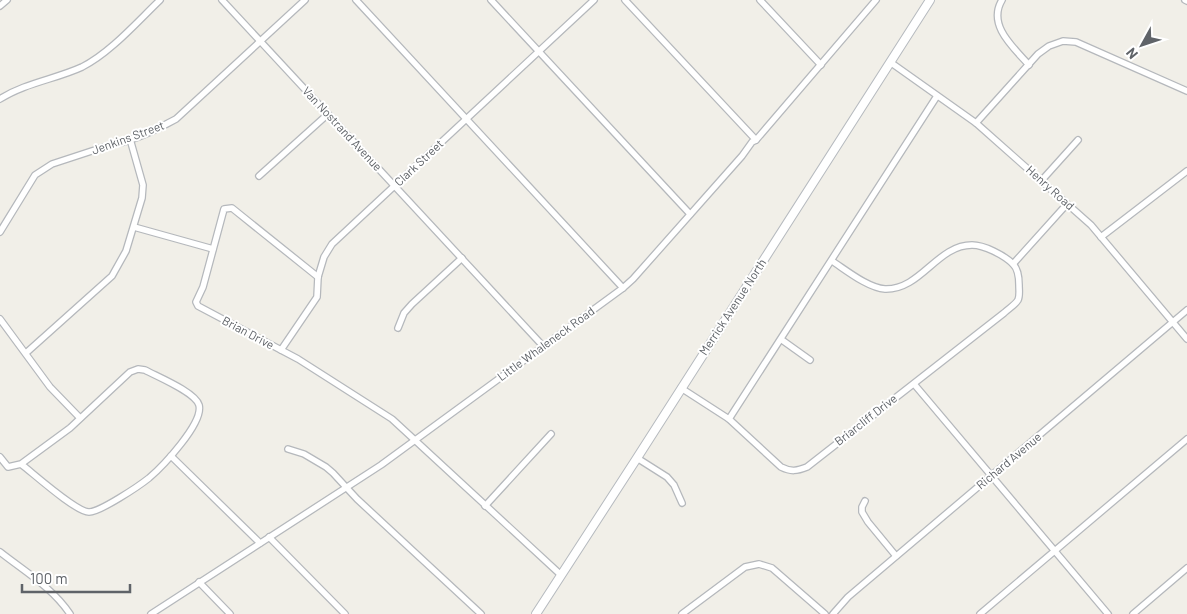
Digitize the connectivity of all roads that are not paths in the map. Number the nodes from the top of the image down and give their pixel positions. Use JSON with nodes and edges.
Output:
{"nodes":[{"id":1,"x":8,"y":0,"type":"edge"},
{"id":2,"x":160,"y":0,"type":"edge"},
{"id":3,"x":222,"y":0,"type":"edge"},
{"id":4,"x":305,"y":0,"type":"edge"},
{"id":5,"x":356,"y":0,"type":"edge"},
{"id":6,"x":491,"y":0,"type":"edge"},
{"id":7,"x":594,"y":0,"type":"edge"},
{"id":8,"x":626,"y":0,"type":"edge"},
{"id":9,"x":760,"y":0,"type":"edge"},
{"id":10,"x":876,"y":0,"type":"edge"},
{"id":11,"x":930,"y":0,"type":"edge"},
{"id":12,"x":1002,"y":0,"type":"edge"},
{"id":13,"x":0,"y":6,"type":"edge"},
{"id":14,"x":260,"y":42,"type":"junction"},
{"id":15,"x":539,"y":52,"type":"junction"},
{"id":16,"x":890,"y":62,"type":"junction"},
{"id":17,"x":821,"y":65,"type":"junction"},
{"id":18,"x":1029,"y":65,"type":"junction"},
{"id":19,"x":1187,"y":91,"type":"edge"},
{"id":20,"x":937,"y":96,"type":"junction"},
{"id":21,"x":0,"y":99,"type":"edge"},
{"id":22,"x":328,"y":114,"type":"junction"},
{"id":23,"x":467,"y":119,"type":"junction"},
{"id":24,"x":976,"y":124,"type":"junction"},
{"id":25,"x":130,"y":139,"type":"junction"},
{"id":26,"x":756,"y":140,"type":"junction"},
{"id":27,"x":1078,"y":140,"type":"dead end"},
{"id":28,"x":1187,"y":171,"type":"edge"},
{"id":29,"x":259,"y":176,"type":"dead end"},
{"id":30,"x":1042,"y":180,"type":"junction"},
{"id":31,"x":395,"y":186,"type":"junction"},
{"id":32,"x":1068,"y":204,"type":"junction"},
{"id":33,"x":690,"y":214,"type":"junction"},
{"id":34,"x":3,"y":221,"type":"edge"},
{"id":35,"x":134,"y":227,"type":"junction"},
{"id":36,"x":0,"y":232,"type":"edge"},
{"id":37,"x":1101,"y":237,"type":"junction"},
{"id":38,"x":213,"y":249,"type":"junction"},
{"id":39,"x":462,"y":258,"type":"junction"},
{"id":40,"x":832,"y":261,"type":"junction"},
{"id":41,"x":1013,"y":264,"type":"junction"},
{"id":42,"x":318,"y":277,"type":"junction"},
{"id":43,"x":623,"y":288,"type":"junction"},
{"id":44,"x":1187,"y":310,"type":"edge"},
{"id":45,"x":0,"y":319,"type":"edge"},
{"id":46,"x":1172,"y":322,"type":"junction"},
{"id":47,"x":398,"y":328,"type":"dead end"},
{"id":48,"x":782,"y":340,"type":"junction"},
{"id":49,"x":1187,"y":340,"type":"edge"},
{"id":50,"x":544,"y":346,"type":"junction"},
{"id":51,"x":281,"y":350,"type":"junction"},
{"id":52,"x":26,"y":352,"type":"junction"},
{"id":53,"x":810,"y":360,"type":"dead end"},
{"id":54,"x":914,"y":384,"type":"junction"},
{"id":55,"x":681,"y":388,"type":"junction"},
{"id":56,"x":80,"y":418,"type":"junction"},
{"id":57,"x":730,"y":419,"type":"junction"},
{"id":58,"x":551,"y":434,"type":"dead end"},
{"id":59,"x":1187,"y":439,"type":"edge"},
{"id":60,"x":415,"y":440,"type":"junction"},
{"id":61,"x":288,"y":449,"type":"dead end"},
{"id":62,"x":171,"y":456,"type":"junction"},
{"id":63,"x":0,"y":458,"type":"edge"},
{"id":64,"x":637,"y":458,"type":"junction"},
{"id":65,"x":21,"y":464,"type":"junction"},
{"id":66,"x":991,"y":476,"type":"junction"},
{"id":67,"x":346,"y":487,"type":"junction"},
{"id":68,"x":865,"y":501,"type":"dead end"},
{"id":69,"x":682,"y":503,"type":"dead end"},
{"id":70,"x":485,"y":506,"type":"junction"},
{"id":71,"x":269,"y":537,"type":"junction"},
{"id":72,"x":260,"y":543,"type":"junction"},
{"id":73,"x":1055,"y":551,"type":"junction"},
{"id":74,"x":0,"y":552,"type":"edge"},
{"id":75,"x":896,"y":556,"type":"junction"},
{"id":76,"x":1187,"y":568,"type":"edge"},
{"id":77,"x":561,"y":576,"type":"junction"},
{"id":78,"x":199,"y":582,"type":"junction"},
{"id":79,"x":70,"y":614,"type":"edge"},
{"id":80,"x":151,"y":614,"type":"edge"},
{"id":81,"x":230,"y":614,"type":"edge"},
{"id":82,"x":345,"y":614,"type":"edge"},
{"id":83,"x":481,"y":614,"type":"edge"},
{"id":84,"x":536,"y":614,"type":"edge"},
{"id":85,"x":682,"y":614,"type":"edge"},
{"id":86,"x":824,"y":614,"type":"edge"},
{"id":87,"x":833,"y":614,"type":"edge"},
{"id":88,"x":980,"y":614,"type":"edge"},
{"id":89,"x":1108,"y":614,"type":"edge"},
{"id":90,"x":1132,"y":614,"type":"edge"}],
"edges":[{"from":1,"to":13,"type":"street"},
{"from":2,"to":21,"type":"street"},
{"from":3,"to":14,"type":"street","name":"Van Nostrand Avenue"},
{"from":4,"to":14,"type":"street","name":"Jenkins Street"},
{"from":5,"to":23,"type":"street"},
{"from":6,"to":15,"type":"street"},
{"from":7,"to":15,"type":"street","name":"Clark Street"},
{"from":8,"to":26,"type":"street"},
{"from":9,"to":17,"type":"street"},
{"from":10,"to":17,"type":"street","name":"Little Whaleneck Road"},
{"from":11,"to":16,"type":"main road","name":"Merrick Avenue North"},
{"from":12,"to":18,"type":"street"},
{"from":14,"to":22,"type":"street","name":"Van Nostrand Avenue"},
{"from":14,"to":25,"type":"street","name":"Jenkins Street"},
{"from":15,"to":23,"type":"street","name":"Clark Street"},
{"from":15,"to":33,"type":"street"},
{"from":16,"to":20,"type":"street","name":"Henry Road"},
{"from":16,"to":55,"type":"main road","name":"Merrick Avenue North"},
{"from":17,"to":26,"type":"street","name":"Little Whaleneck Road"},
{"from":18,"to":19,"type":"street"},
{"from":18,"to":24,"type":"street"},
{"from":20,"to":24,"type":"street","name":"Henry Road"},
{"from":20,"to":40,"type":"street"},
{"from":22,"to":29,"type":"street"},
{"from":22,"to":31,"type":"street","name":"Van Nostrand Avenue"},
{"from":23,"to":31,"type":"street","name":"Clark Street"},
{"from":23,"to":43,"type":"street"},
{"from":24,"to":30,"type":"street","name":"Henry Road"},
{"from":25,"to":34,"type":"street","name":"Jenkins Street"},
{"from":25,"to":35,"type":"street"},
{"from":26,"to":33,"type":"street","name":"Little Whaleneck Road"},
{"from":27,"to":30,"type":"street"},
{"from":28,"to":37,"type":"street"},
{"from":30,"to":32,"type":"street","name":"Henry Road"},
{"from":31,"to":39,"type":"street","name":"Van Nostrand Avenue"},
{"from":31,"to":42,"type":"street","name":"Clark Street"},
{"from":32,"to":37,"type":"street","name":"Henry Road"},
{"from":32,"to":41,"type":"street"},
{"from":33,"to":43,"type":"street","name":"Little Whaleneck Road"},
{"from":34,"to":36,"type":"street","name":"Jenkins Street"},
{"from":35,"to":38,"type":"street"},
{"from":35,"to":52,"type":"street"},
{"from":37,"to":46,"type":"street","name":"Henry Road"},
{"from":38,"to":42,"type":"street"},
{"from":38,"to":51,"type":"street","name":"Brian Drive"},
{"from":39,"to":47,"type":"street"},
{"from":39,"to":50,"type":"street","name":"Van Nostrand Avenue"},
{"from":40,"to":41,"type":"street"},
{"from":40,"to":48,"type":"street"},
{"from":41,"to":54,"type":"street","name":"Briarcliff Drive"},
{"from":42,"to":51,"type":"street","name":"Clark Street"},
{"from":43,"to":50,"type":"street","name":"Little Whaleneck Road"},
{"from":44,"to":46,"type":"street","name":"Richard Avenue"},
{"from":45,"to":52,"type":"street"},
{"from":46,"to":49,"type":"street","name":"Henry Road"},
{"from":46,"to":66,"type":"street","name":"Richard Avenue"},
{"from":48,"to":53,"type":"street"},
{"from":48,"to":57,"type":"street"},
{"from":50,"to":60,"type":"street","name":"Little Whaleneck Road"},
{"from":51,"to":60,"type":"street","name":"Brian Drive"},
{"from":52,"to":56,"type":"street"},
{"from":54,"to":57,"type":"street","name":"Briarcliff Drive"},
{"from":54,"to":66,"type":"street"},
{"from":55,"to":57,"type":"street","name":"Briarcliff Drive"},
{"from":55,"to":64,"type":"main road","name":"Merrick Avenue North"},
{"from":56,"to":62,"type":"street"},
{"from":56,"to":65,"type":"street"},
{"from":58,"to":70,"type":"street"},
{"from":59,"to":73,"type":"street"},
{"from":60,"to":67,"type":"street","name":"Little Whaleneck Road"},
{"from":60,"to":70,"type":"street","name":"Brian Drive"},
{"from":61,"to":67,"type":"street"},
{"from":62,"to":65,"type":"street"},
{"from":62,"to":72,"type":"street"},
{"from":63,"to":65,"type":"street"},
{"from":64,"to":69,"type":"street"},
{"from":64,"to":77,"type":"main road","name":"Merrick Avenue North"},
{"from":66,"to":73,"type":"street"},
{"from":66,"to":75,"type":"street","name":"Richard Avenue"},
{"from":67,"to":71,"type":"street","name":"Little Whaleneck Road"},
{"from":67,"to":83,"type":"street"},
{"from":68,"to":75,"type":"street"},
{"from":70,"to":77,"type":"street","name":"Brian Drive"},
{"from":71,"to":72,"type":"street","name":"Little Whaleneck Road"},
{"from":71,"to":82,"type":"street"},
{"from":72,"to":78,"type":"street","name":"Little Whaleneck Road"},
{"from":73,"to":88,"type":"street"},
{"from":73,"to":89,"type":"street"},
{"from":74,"to":79,"type":"street"},
{"from":75,"to":87,"type":"street","name":"Richard Avenue"},
{"from":76,"to":90,"type":"street"},
{"from":77,"to":84,"type":"main road","name":"Merrick Avenue North"},
{"from":78,"to":80,"type":"street","name":"Little Whaleneck Road"},
{"from":78,"to":81,"type":"street"},
{"from":85,"to":86,"type":"street"}]}
